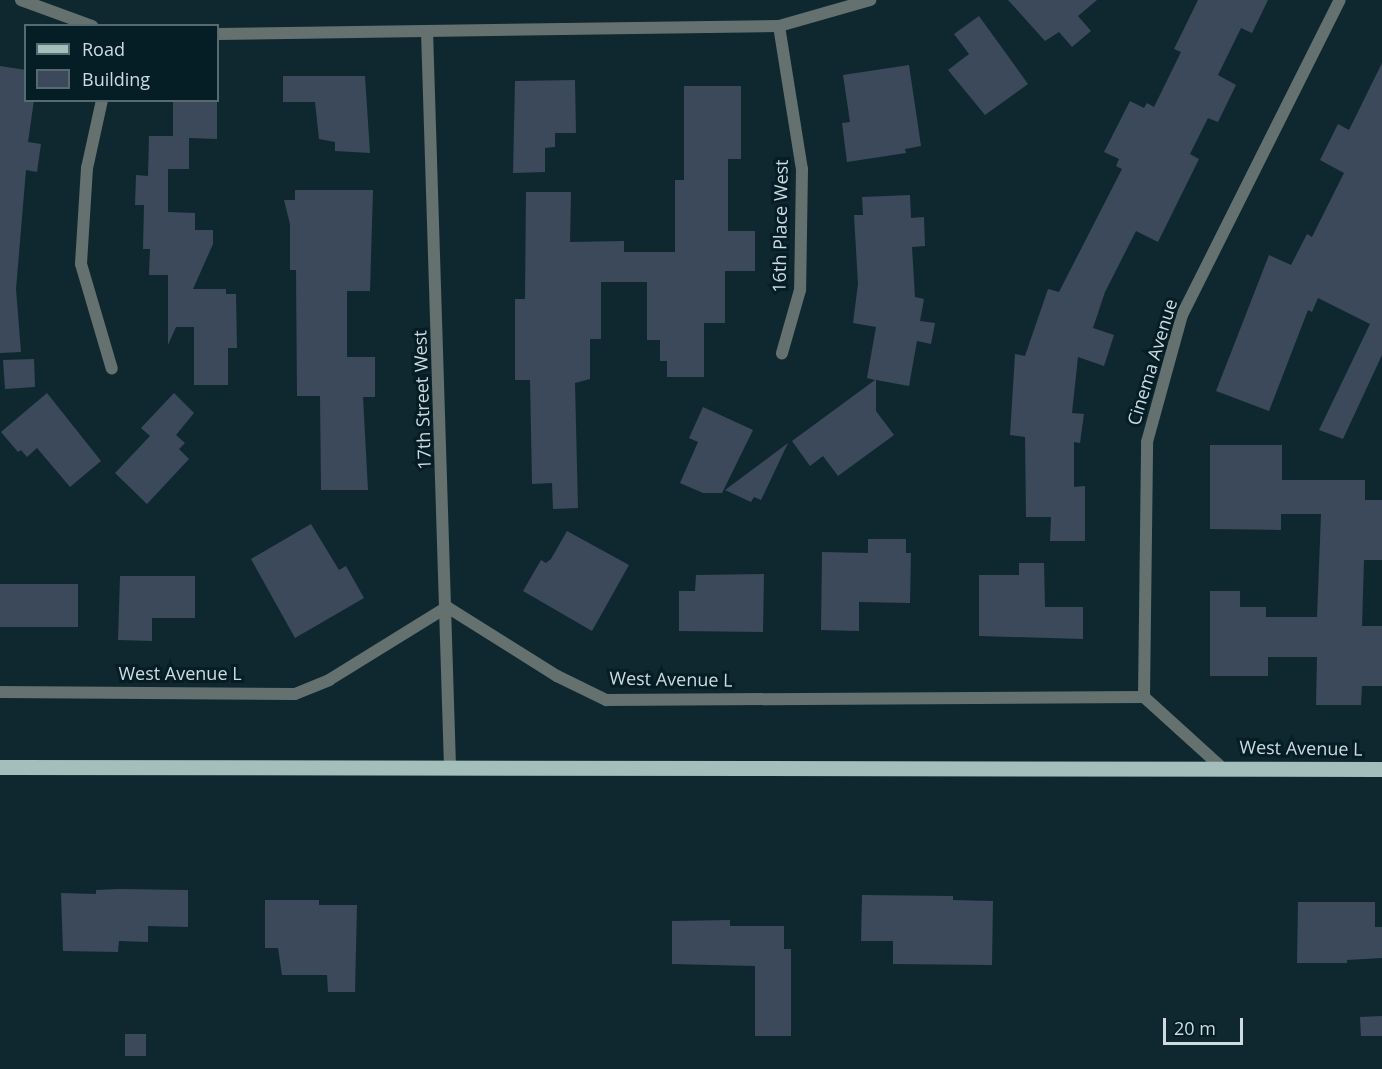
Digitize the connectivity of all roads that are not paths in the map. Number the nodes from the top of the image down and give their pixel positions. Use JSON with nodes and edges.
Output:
{"nodes":[{"id":1,"x":21,"y":0,"type":"edge"},
{"id":2,"x":870,"y":0,"type":"edge"},
{"id":3,"x":1340,"y":0,"type":"edge"},
{"id":4,"x":87,"y":24,"type":"edge"},
{"id":5,"x":779,"y":26,"type":"junction"},
{"id":6,"x":427,"y":31,"type":"junction"},
{"id":7,"x":219,"y":34,"type":"edge"},
{"id":8,"x":102,"y":102,"type":"edge"},
{"id":9,"x":782,"y":353,"type":"dead end"},
{"id":10,"x":112,"y":369,"type":"dead end"},
{"id":11,"x":447,"y":607,"type":"junction"},
{"id":12,"x":0,"y":692,"type":"edge"},
{"id":13,"x":1144,"y":697,"type":"junction"},
{"id":14,"x":1220,"y":766,"type":"junction"},
{"id":15,"x":0,"y":767,"type":"edge"},
{"id":16,"x":450,"y":768,"type":"junction"},
{"id":17,"x":1382,"y":769,"type":"edge"}],
"edges":[{"from":1,"to":4,"type":"street"},
{"from":2,"to":5,"type":"street"},
{"from":3,"to":13,"type":"street","name":"Cinema Avenue"},
{"from":5,"to":6,"type":"street"},
{"from":5,"to":9,"type":"street","name":"16th Place West"},
{"from":6,"to":7,"type":"street"},
{"from":6,"to":11,"type":"street","name":"17th Street West"},
{"from":8,"to":10,"type":"street"},
{"from":11,"to":12,"type":"street","name":"West Avenue L"},
{"from":11,"to":13,"type":"street","name":"West Avenue L"},
{"from":11,"to":16,"type":"street","name":"17th Street West"},
{"from":13,"to":14,"type":"street","name":"West Avenue L"},
{"from":14,"to":16,"type":"main road","name":"West Avenue L"},
{"from":14,"to":17,"type":"main road","name":"West Avenue L"},
{"from":15,"to":16,"type":"main road","name":"West Avenue L"}]}
